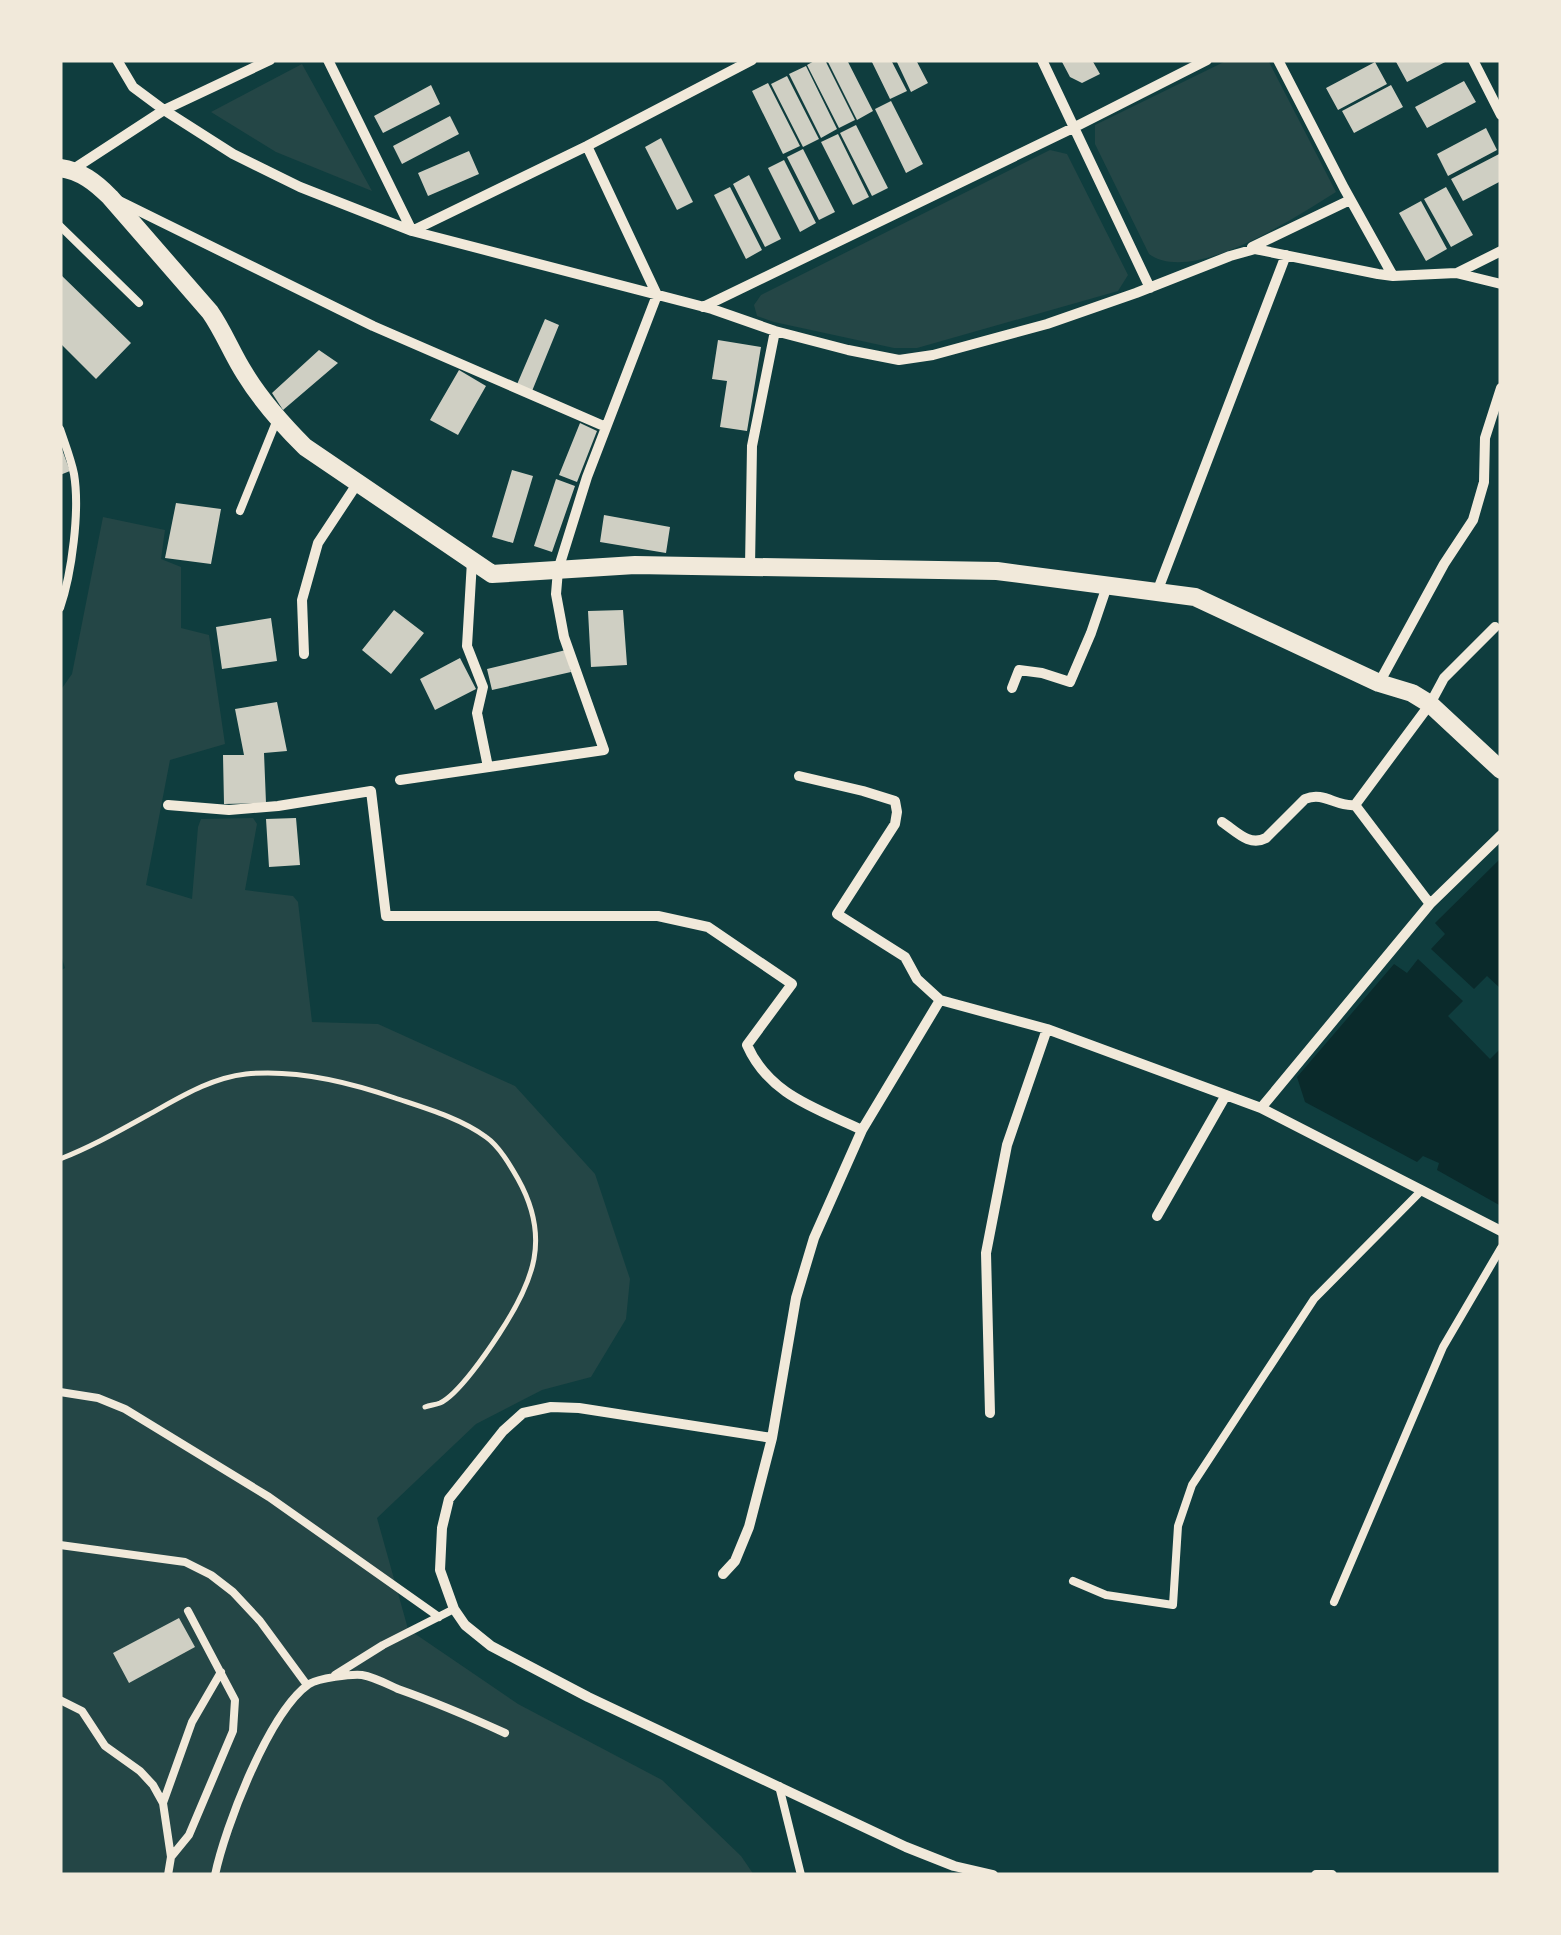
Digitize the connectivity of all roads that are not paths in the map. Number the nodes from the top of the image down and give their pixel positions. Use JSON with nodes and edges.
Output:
{"nodes":[{"id":1,"x":117,"y":60,"type":"edge"},
{"id":2,"x":270,"y":60,"type":"edge"},
{"id":3,"x":328,"y":60,"type":"edge"},
{"id":4,"x":752,"y":60,"type":"edge"},
{"id":5,"x":1042,"y":60,"type":"edge"},
{"id":6,"x":1207,"y":60,"type":"edge"},
{"id":7,"x":1278,"y":60,"type":"edge"},
{"id":8,"x":1473,"y":60,"type":"edge"},
{"id":9,"x":164,"y":110,"type":"junction"},
{"id":10,"x":1501,"y":116,"type":"edge"},
{"id":11,"x":1074,"y":127,"type":"junction"},
{"id":12,"x":587,"y":146,"type":"junction"},
{"id":13,"x":64,"y":167,"type":"edge"},
{"id":14,"x":110,"y":197,"type":"junction"},
{"id":15,"x":1350,"y":200,"type":"junction"},
{"id":16,"x":60,"y":226,"type":"edge"},
{"id":17,"x":412,"y":231,"type":"junction"},
{"id":18,"x":1244,"y":251,"type":"junction"},
{"id":19,"x":1501,"y":251,"type":"edge"},
{"id":20,"x":1286,"y":256,"type":"junction"},
{"id":21,"x":1456,"y":273,"type":"junction"},
{"id":22,"x":1393,"y":276,"type":"junction"},
{"id":23,"x":1501,"y":284,"type":"edge"},
{"id":24,"x":1150,"y":288,"type":"junction"},
{"id":25,"x":657,"y":295,"type":"junction"},
{"id":26,"x":140,"y":302,"type":"dead end"},
{"id":27,"x":703,"y":307,"type":"junction"},
{"id":28,"x":774,"y":330,"type":"junction"},
{"id":29,"x":1501,"y":388,"type":"edge"},
{"id":30,"x":278,"y":418,"type":"junction"},
{"id":31,"x":606,"y":427,"type":"junction"},
{"id":32,"x":60,"y":429,"type":"edge"},
{"id":33,"x":358,"y":484,"type":"junction"},
{"id":34,"x":240,"y":511,"type":"dead end"},
{"id":35,"x":472,"y":560,"type":"junction"},
{"id":36,"x":750,"y":567,"type":"junction"},
{"id":37,"x":558,"y":570,"type":"junction"},
{"id":38,"x":1107,"y":586,"type":"junction"},
{"id":39,"x":1156,"y":592,"type":"junction"},
{"id":40,"x":60,"y":608,"type":"edge"},
{"id":41,"x":1495,"y":627,"type":"dead end"},
{"id":42,"x":304,"y":654,"type":"dead end"},
{"id":43,"x":1379,"y":683,"type":"junction"},
{"id":44,"x":1012,"y":688,"type":"dead end"},
{"id":45,"x":1430,"y":704,"type":"junction"},
{"id":46,"x":488,"y":767,"type":"junction"},
{"id":47,"x":1501,"y":770,"type":"edge"},
{"id":48,"x":800,"y":776,"type":"dead end"},
{"id":49,"x":400,"y":780,"type":"dead end"},
{"id":50,"x":1356,"y":804,"type":"junction"},
{"id":51,"x":168,"y":806,"type":"dead end"},
{"id":52,"x":1222,"y":822,"type":"dead end"},
{"id":53,"x":1501,"y":835,"type":"edge"},
{"id":54,"x":1430,"y":904,"type":"junction"},
{"id":55,"x":940,"y":1000,"type":"junction"},
{"id":56,"x":1047,"y":1029,"type":"junction"},
{"id":57,"x":1226,"y":1094,"type":"junction"},
{"id":58,"x":1260,"y":1108,"type":"junction"},
{"id":59,"x":862,"y":1130,"type":"junction"},
{"id":60,"x":1422,"y":1190,"type":"junction"},
{"id":61,"x":1157,"y":1216,"type":"dead end"},
{"id":62,"x":1501,"y":1231,"type":"edge"},
{"id":63,"x":1501,"y":1248,"type":"edge"},
{"id":64,"x":60,"y":1392,"type":"edge"},
{"id":65,"x":990,"y":1413,"type":"dead end"},
{"id":66,"x":772,"y":1438,"type":"junction"},
{"id":67,"x":60,"y":1545,"type":"edge"},
{"id":68,"x":724,"y":1574,"type":"dead end"},
{"id":69,"x":1073,"y":1581,"type":"dead end"},
{"id":70,"x":1334,"y":1602,"type":"dead end"},
{"id":71,"x":454,"y":1610,"type":"junction"},
{"id":72,"x":188,"y":1611,"type":"dead end"},
{"id":73,"x":439,"y":1617,"type":"junction"},
{"id":74,"x":221,"y":1672,"type":"junction"},
{"id":75,"x":330,"y":1678,"type":"junction"},
{"id":76,"x":307,"y":1685,"type":"junction"},
{"id":77,"x":60,"y":1700,"type":"edge"},
{"id":78,"x":505,"y":1733,"type":"dead end"},
{"id":79,"x":779,"y":1786,"type":"junction"},
{"id":80,"x":163,"y":1803,"type":"junction"},
{"id":81,"x":170,"y":1858,"type":"junction"},
{"id":82,"x":168,"y":1875,"type":"edge"},
{"id":83,"x":215,"y":1875,"type":"edge"},
{"id":84,"x":801,"y":1875,"type":"edge"},
{"id":85,"x":993,"y":1875,"type":"edge"},
{"id":86,"x":1316,"y":1875,"type":"edge"},
{"id":87,"x":1332,"y":1875,"type":"edge"}],
"edges":[{"from":1,"to":9,"type":"street"},
{"from":2,"to":9,"type":"street"},
{"from":3,"to":17,"type":"street"},
{"from":4,"to":12,"type":"street"},
{"from":5,"to":11,"type":"street"},
{"from":6,"to":11,"type":"street"},
{"from":7,"to":15,"type":"street"},
{"from":8,"to":10,"type":"street"},
{"from":9,"to":13,"type":"street"},
{"from":9,"to":17,"type":"street"},
{"from":11,"to":24,"type":"street"},
{"from":11,"to":27,"type":"street"},
{"from":12,"to":17,"type":"street"},
{"from":12,"to":25,"type":"street"},
{"from":13,"to":14,"type":"street"},
{"from":14,"to":30,"type":"street"},
{"from":14,"to":31,"type":"street"},
{"from":15,"to":18,"type":"street"},
{"from":15,"to":22,"type":"street"},
{"from":16,"to":26,"type":"lane"},
{"from":17,"to":25,"type":"street"},
{"from":18,"to":20,"type":"street"},
{"from":18,"to":24,"type":"street"},
{"from":19,"to":21,"type":"street"},
{"from":20,"to":22,"type":"street"},
{"from":20,"to":39,"type":"street"},
{"from":21,"to":22,"type":"street"},
{"from":21,"to":23,"type":"street"},
{"from":24,"to":28,"type":"street"},
{"from":25,"to":27,"type":"street"},
{"from":25,"to":31,"type":"street"},
{"from":27,"to":28,"type":"street"},
{"from":28,"to":36,"type":"street"},
{"from":29,"to":43,"type":"street"},
{"from":30,"to":33,"type":"street"},
{"from":30,"to":34,"type":"lane"},
{"from":31,"to":37,"type":"street"},
{"from":32,"to":40,"type":"lane"},
{"from":33,"to":35,"type":"street"},
{"from":33,"to":42,"type":"street"},
{"from":35,"to":37,"type":"street"},
{"from":35,"to":46,"type":"street"},
{"from":36,"to":37,"type":"street"},
{"from":36,"to":38,"type":"street"},
{"from":37,"to":46,"type":"street"},
{"from":38,"to":39,"type":"street"},
{"from":38,"to":44,"type":"street"},
{"from":39,"to":43,"type":"street"},
{"from":41,"to":45,"type":"street"},
{"from":43,"to":45,"type":"street"},
{"from":45,"to":47,"type":"street"},
{"from":45,"to":50,"type":"street"},
{"from":46,"to":49,"type":"street"},
{"from":48,"to":55,"type":"street"},
{"from":50,"to":52,"type":"street"},
{"from":50,"to":54,"type":"street"},
{"from":51,"to":59,"type":"street"},
{"from":53,"to":54,"type":"street"},
{"from":54,"to":58,"type":"street"},
{"from":55,"to":56,"type":"street"},
{"from":55,"to":59,"type":"street"},
{"from":56,"to":57,"type":"street"},
{"from":56,"to":65,"type":"street"},
{"from":57,"to":58,"type":"street"},
{"from":57,"to":61,"type":"street"},
{"from":58,"to":60,"type":"street"},
{"from":59,"to":66,"type":"street"},
{"from":60,"to":62,"type":"street"},
{"from":60,"to":69,"type":"lane"},
{"from":63,"to":70,"type":"lane"},
{"from":64,"to":73,"type":"lane"},
{"from":66,"to":68,"type":"street"},
{"from":66,"to":71,"type":"street"},
{"from":67,"to":76,"type":"lane"},
{"from":71,"to":73,"type":"lane"},
{"from":71,"to":79,"type":"street"},
{"from":72,"to":74,"type":"lane"},
{"from":73,"to":75,"type":"lane"},
{"from":74,"to":80,"type":"lane"},
{"from":74,"to":81,"type":"lane"},
{"from":75,"to":76,"type":"lane"},
{"from":75,"to":78,"type":"lane"},
{"from":76,"to":83,"type":"lane"},
{"from":77,"to":80,"type":"lane"},
{"from":79,"to":84,"type":"lane"},
{"from":79,"to":85,"type":"street"},
{"from":80,"to":81,"type":"lane"},
{"from":81,"to":82,"type":"lane"},
{"from":86,"to":87,"type":"street"}]}
